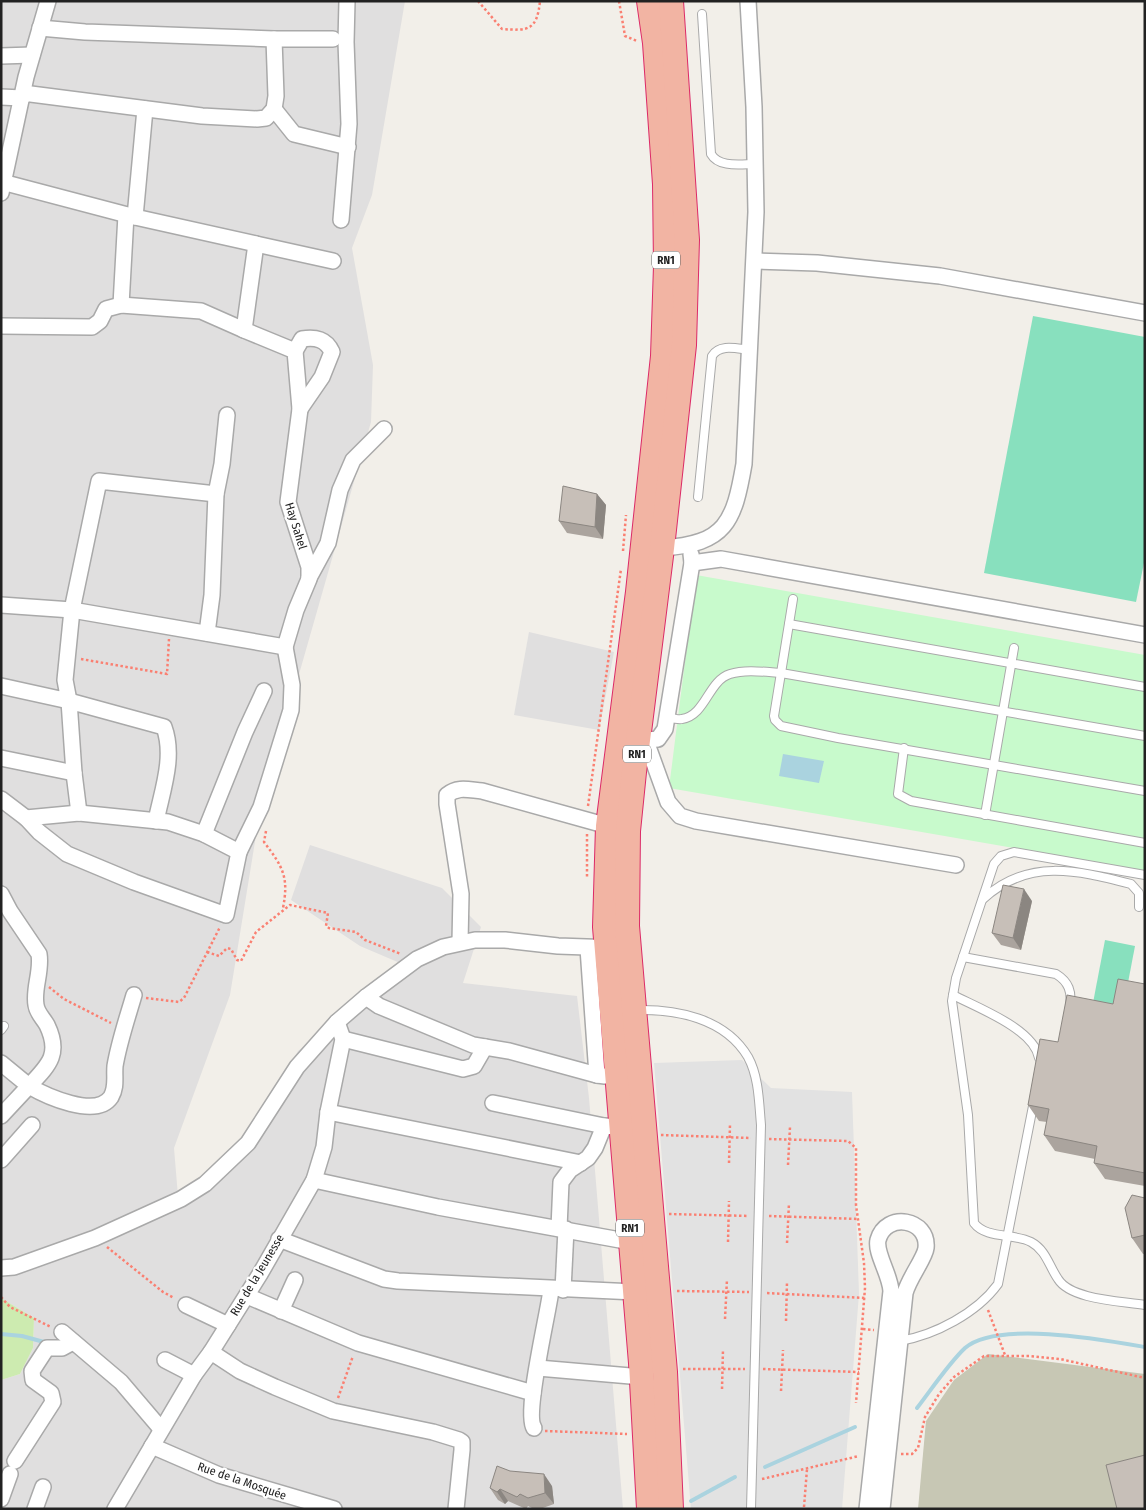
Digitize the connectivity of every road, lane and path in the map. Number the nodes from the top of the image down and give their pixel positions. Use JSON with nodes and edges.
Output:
{"nodes":[{"id":1,"x":48,"y":1,"type":"edge"},
{"id":2,"x":347,"y":1,"type":"edge"},
{"id":3,"x":478,"y":1,"type":"edge"},
{"id":4,"x":540,"y":1,"type":"edge"},
{"id":5,"x":619,"y":1,"type":"edge"},
{"id":6,"x":649,"y":1,"type":"edge"},
{"id":7,"x":671,"y":1,"type":"edge"},
{"id":8,"x":748,"y":1,"type":"edge"},
{"id":9,"x":702,"y":14,"type":"dead end"},
{"id":10,"x":40,"y":28,"type":"junction"},
{"id":11,"x":274,"y":39,"type":"junction"},
{"id":12,"x":332,"y":39,"type":"dead end"},
{"id":13,"x":655,"y":44,"type":"junction"},
{"id":14,"x":32,"y":55,"type":"junction"},
{"id":15,"x":1,"y":56,"type":"edge"},
{"id":16,"x":22,"y":95,"type":"junction"},
{"id":17,"x":1,"y":97,"type":"edge"},
{"id":18,"x":144,"y":109,"type":"junction"},
{"id":19,"x":274,"y":109,"type":"junction"},
{"id":20,"x":348,"y":147,"type":"junction"},
{"id":21,"x":756,"y":164,"type":"junction"},
{"id":22,"x":2,"y":187,"type":"edge"},
{"id":23,"x":130,"y":216,"type":"junction"},
{"id":24,"x":341,"y":220,"type":"dead end"},
{"id":25,"x":256,"y":244,"type":"junction"},
{"id":26,"x":333,"y":261,"type":"dead end"},
{"id":27,"x":755,"y":261,"type":"junction"},
{"id":28,"x":120,"y":306,"type":"junction"},
{"id":29,"x":1145,"y":313,"type":"edge"},
{"id":30,"x":1,"y":326,"type":"edge"},
{"id":31,"x":244,"y":330,"type":"junction"},
{"id":32,"x":750,"y":350,"type":"junction"},
{"id":33,"x":295,"y":351,"type":"junction"},
{"id":34,"x":300,"y":409,"type":"junction"},
{"id":35,"x":227,"y":415,"type":"dead end"},
{"id":36,"x":384,"y":429,"type":"dead end"},
{"id":37,"x":216,"y":494,"type":"junction"},
{"id":38,"x":698,"y":498,"type":"dead end"},
{"id":39,"x":626,"y":515,"type":"dead end"},
{"id":40,"x":688,"y":545,"type":"junction"},
{"id":41,"x":662,"y":548,"type":"junction"},
{"id":42,"x":622,"y":554,"type":"dead end"},
{"id":43,"x":692,"y":563,"type":"junction"},
{"id":44,"x":622,"y":564,"type":"dead end"},
{"id":45,"x":308,"y":580,"type":"junction"},
{"id":46,"x":793,"y":599,"type":"dead end"},
{"id":47,"x":1,"y":605,"type":"edge"},
{"id":48,"x":72,"y":610,"type":"junction"},
{"id":49,"x":789,"y":624,"type":"junction"},
{"id":50,"x":169,"y":628,"type":"junction"},
{"id":51,"x":207,"y":633,"type":"junction"},
{"id":52,"x":1145,"y":635,"type":"edge"},
{"id":53,"x":285,"y":647,"type":"junction"},
{"id":54,"x":1014,"y":648,"type":"dead end"},
{"id":55,"x":68,"y":657,"type":"junction"},
{"id":56,"x":1010,"y":663,"type":"junction"},
{"id":57,"x":781,"y":673,"type":"junction"},
{"id":58,"x":1,"y":686,"type":"edge"},
{"id":59,"x":1145,"y":687,"type":"edge"},
{"id":60,"x":264,"y":692,"type":"dead end"},
{"id":61,"x":69,"y":701,"type":"junction"},
{"id":62,"x":1003,"y":711,"type":"junction"},
{"id":63,"x":666,"y":717,"type":"junction"},
{"id":64,"x":1145,"y":736,"type":"edge"},
{"id":65,"x":634,"y":740,"type":"junction"},
{"id":66,"x":904,"y":748,"type":"junction"},
{"id":67,"x":1,"y":758,"type":"edge"},
{"id":68,"x":993,"y":764,"type":"junction"},
{"id":69,"x":74,"y":773,"type":"junction"},
{"id":70,"x":1145,"y":791,"type":"edge"},
{"id":71,"x":1,"y":800,"type":"edge"},
{"id":72,"x":260,"y":807,"type":"junction"},
{"id":73,"x":79,"y":814,"type":"junction"},
{"id":74,"x":985,"y":815,"type":"junction"},
{"id":75,"x":26,"y":818,"type":"junction"},
{"id":76,"x":156,"y":821,"type":"junction"},
{"id":77,"x":597,"y":822,"type":"junction"},
{"id":78,"x":204,"y":834,"type":"junction"},
{"id":79,"x":1145,"y":843,"type":"edge"},
{"id":80,"x":240,"y":852,"type":"junction"},
{"id":81,"x":956,"y":865,"type":"dead end"},
{"id":82,"x":1145,"y":875,"type":"edge"},
{"id":83,"x":587,"y":888,"type":"dead end"},
{"id":84,"x":1,"y":894,"type":"edge"},
{"id":85,"x":982,"y":900,"type":"junction"},
{"id":86,"x":1139,"y":907,"type":"dead end"},
{"id":87,"x":283,"y":910,"type":"junction"},
{"id":88,"x":226,"y":915,"type":"junction"},
{"id":89,"x":460,"y":942,"type":"junction"},
{"id":90,"x":607,"y":948,"type":"junction"},
{"id":91,"x":207,"y":952,"type":"junction"},
{"id":92,"x":963,"y":957,"type":"junction"},
{"id":93,"x":416,"y":960,"type":"junction"},
{"id":94,"x":39,"y":979,"type":"junction"},
{"id":95,"x":953,"y":995,"type":"junction"},
{"id":96,"x":134,"y":996,"type":"joint"},
{"id":97,"x":366,"y":997,"type":"junction"},
{"id":98,"x":633,"y":1010,"type":"junction"},
{"id":99,"x":1068,"y":1015,"type":"edge"},
{"id":100,"x":337,"y":1022,"type":"junction"},
{"id":101,"x":124,"y":1029,"type":"junction"},
{"id":102,"x":343,"y":1039,"type":"junction"},
{"id":103,"x":484,"y":1047,"type":"junction"},
{"id":104,"x":1,"y":1063,"type":"edge"},
{"id":105,"x":1040,"y":1063,"type":"edge"},
{"id":106,"x":607,"y":1077,"type":"junction"},
{"id":107,"x":29,"y":1086,"type":"junction"},
{"id":108,"x":1035,"y":1092,"type":"edge"},
{"id":109,"x":493,"y":1104,"type":"dead end"},
{"id":110,"x":328,"y":1112,"type":"junction"},
{"id":111,"x":1,"y":1116,"type":"edge"},
{"id":112,"x":730,"y":1124,"type":"dead end"},
{"id":113,"x":32,"y":1125,"type":"dead end"},
{"id":114,"x":613,"y":1126,"type":"junction"},
{"id":115,"x":790,"y":1127,"type":"dead end"},
{"id":116,"x":644,"y":1135,"type":"junction"},
{"id":117,"x":730,"y":1138,"type":"junction"},
{"id":118,"x":760,"y":1139,"type":"junction"},
{"id":119,"x":789,"y":1140,"type":"junction"},
{"id":120,"x":1,"y":1160,"type":"edge"},
{"id":121,"x":581,"y":1163,"type":"junction"},
{"id":122,"x":729,"y":1163,"type":"dead end"},
{"id":123,"x":788,"y":1165,"type":"dead end"},
{"id":124,"x":314,"y":1180,"type":"junction"},
{"id":125,"x":729,"y":1201,"type":"dead end"},
{"id":126,"x":789,"y":1203,"type":"dead end"},
{"id":127,"x":562,"y":1228,"type":"junction"},
{"id":128,"x":1008,"y":1236,"type":"junction"},
{"id":129,"x":95,"y":1238,"type":"junction"},
{"id":130,"x":279,"y":1239,"type":"junction"},
{"id":131,"x":631,"y":1242,"type":"junction"},
{"id":132,"x":728,"y":1242,"type":"dead end"},
{"id":133,"x":787,"y":1243,"type":"dead end"},
{"id":134,"x":1,"y":1268,"type":"edge"},
{"id":135,"x":726,"y":1279,"type":"dead end"},
{"id":136,"x":295,"y":1280,"type":"dead end"},
{"id":137,"x":787,"y":1282,"type":"dead end"},
{"id":138,"x":557,"y":1290,"type":"junction"},
{"id":139,"x":635,"y":1292,"type":"junction"},
{"id":140,"x":247,"y":1296,"type":"junction"},
{"id":141,"x":1,"y":1298,"type":"edge"},
{"id":142,"x":984,"y":1300,"type":"junction"},
{"id":143,"x":186,"y":1305,"type":"joint"},
{"id":144,"x":1145,"y":1305,"type":"edge"},
{"id":145,"x":281,"y":1310,"type":"junction"},
{"id":146,"x":725,"y":1319,"type":"dead end"},
{"id":147,"x":786,"y":1321,"type":"dead end"},
{"id":148,"x":228,"y":1325,"type":"junction"},
{"id":149,"x":68,"y":1337,"type":"junction"},
{"id":150,"x":900,"y":1341,"type":"junction"},
{"id":151,"x":358,"y":1343,"type":"junction"},
{"id":152,"x":723,"y":1349,"type":"dead end"},
{"id":153,"x":783,"y":1350,"type":"dead end"},
{"id":154,"x":212,"y":1352,"type":"junction"},
{"id":155,"x":1006,"y":1355,"type":"junction"},
{"id":156,"x":165,"y":1360,"type":"dead end"},
{"id":157,"x":538,"y":1368,"type":"junction"},
{"id":158,"x":194,"y":1375,"type":"junction"},
{"id":159,"x":642,"y":1377,"type":"junction"},
{"id":160,"x":1145,"y":1378,"type":"edge"},
{"id":161,"x":722,"y":1389,"type":"dead end"},
{"id":162,"x":781,"y":1391,"type":"dead end"},
{"id":163,"x":533,"y":1394,"type":"junction"},
{"id":164,"x":856,"y":1403,"type":"dead end"},
{"id":165,"x":333,"y":1411,"type":"junction"},
{"id":166,"x":534,"y":1428,"type":"joint"},
{"id":167,"x":161,"y":1430,"type":"junction"},
{"id":168,"x":645,"y":1434,"type":"junction"},
{"id":169,"x":152,"y":1446,"type":"junction"},
{"id":170,"x":881,"y":1453,"type":"junction"},
{"id":171,"x":807,"y":1469,"type":"junction"},
{"id":172,"x":752,"y":1481,"type":"junction"},
{"id":173,"x":43,"y":1486,"type":"dead end"},
{"id":174,"x":1,"y":1499,"type":"edge"},
{"id":175,"x":280,"y":1502,"type":"edge"},
{"id":176,"x":804,"y":1507,"type":"dead end"},
{"id":177,"x":35,"y":1509,"type":"edge"},
{"id":178,"x":115,"y":1509,"type":"edge"},
{"id":179,"x":334,"y":1509,"type":"edge"},
{"id":180,"x":456,"y":1509,"type":"edge"},
{"id":181,"x":649,"y":1509,"type":"edge"},
{"id":182,"x":671,"y":1509,"type":"edge"},
{"id":183,"x":751,"y":1509,"type":"edge"},
{"id":184,"x":867,"y":1509,"type":"edge"},
{"id":185,"x":882,"y":1509,"type":"edge"}],
"edges":[{"from":1,"to":10,"type":"street"},
{"from":2,"to":20,"type":"street"},
{"from":3,"to":4,"type":"path"},
{"from":5,"to":13,"type":"path"},
{"from":6,"to":13,"type":"highway","number":"RN1"},
{"from":7,"to":41,"type":"highway","number":"RN1"},
{"from":8,"to":21,"type":"street"},
{"from":9,"to":21,"type":"lane"},
{"from":10,"to":11,"type":"street"},
{"from":10,"to":14,"type":"street"},
{"from":11,"to":12,"type":"street"},
{"from":11,"to":19,"type":"street"},
{"from":13,"to":65,"type":"highway","number":"RN1"},
{"from":14,"to":15,"type":"street"},
{"from":14,"to":16,"type":"street"},
{"from":16,"to":17,"type":"street"},
{"from":16,"to":18,"type":"street"},
{"from":16,"to":22,"type":"street"},
{"from":18,"to":19,"type":"street"},
{"from":18,"to":23,"type":"street"},
{"from":19,"to":20,"type":"street"},
{"from":20,"to":24,"type":"street"},
{"from":21,"to":27,"type":"street"},
{"from":22,"to":23,"type":"street"},
{"from":23,"to":25,"type":"street"},
{"from":23,"to":28,"type":"street"},
{"from":25,"to":26,"type":"street"},
{"from":25,"to":31,"type":"street"},
{"from":27,"to":29,"type":"street"},
{"from":27,"to":32,"type":"street"},
{"from":28,"to":30,"type":"street"},
{"from":28,"to":31,"type":"street"},
{"from":31,"to":33,"type":"street"},
{"from":32,"to":38,"type":"lane"},
{"from":32,"to":40,"type":"street"},
{"from":33,"to":34,"type":"street","name":"Hay Sahel"},
{"from":33,"to":34,"type":"street"},
{"from":34,"to":45,"type":"street","name":"Hay Sahel"},
{"from":35,"to":37,"type":"street"},
{"from":36,"to":45,"type":"street"},
{"from":37,"to":48,"type":"street"},
{"from":37,"to":51,"type":"street"},
{"from":39,"to":42,"type":"path"},
{"from":40,"to":41,"type":"street"},
{"from":40,"to":43,"type":"street"},
{"from":41,"to":65,"type":"highway","number":"RN1"},
{"from":43,"to":52,"type":"street"},
{"from":43,"to":63,"type":"street"},
{"from":44,"to":77,"type":"path"},
{"from":45,"to":53,"type":"street","name":"Hay Sahel"},
{"from":46,"to":49,"type":"lane"},
{"from":47,"to":48,"type":"street"},
{"from":48,"to":50,"type":"street"},
{"from":48,"to":55,"type":"street"},
{"from":49,"to":56,"type":"lane"},
{"from":49,"to":57,"type":"lane"},
{"from":50,"to":51,"type":"street"},
{"from":50,"to":55,"type":"path"},
{"from":51,"to":53,"type":"street"},
{"from":53,"to":72,"type":"street"},
{"from":54,"to":56,"type":"lane"},
{"from":55,"to":61,"type":"street"},
{"from":56,"to":59,"type":"lane"},
{"from":56,"to":62,"type":"lane"},
{"from":57,"to":62,"type":"lane"},
{"from":57,"to":63,"type":"lane"},
{"from":57,"to":66,"type":"lane"},
{"from":58,"to":61,"type":"street"},
{"from":60,"to":78,"type":"street"},
{"from":61,"to":69,"type":"street"},
{"from":61,"to":76,"type":"street"},
{"from":62,"to":64,"type":"lane"},
{"from":62,"to":68,"type":"lane"},
{"from":63,"to":65,"type":"street"},
{"from":65,"to":77,"type":"highway","number":"RN1"},
{"from":65,"to":81,"type":"street"},
{"from":65,"to":90,"type":"highway","number":"RN1"},
{"from":66,"to":68,"type":"lane"},
{"from":66,"to":74,"type":"lane"},
{"from":67,"to":69,"type":"street"},
{"from":68,"to":70,"type":"lane"},
{"from":68,"to":74,"type":"lane"},
{"from":69,"to":73,"type":"street"},
{"from":71,"to":75,"type":"street"},
{"from":72,"to":80,"type":"street"},
{"from":72,"to":87,"type":"path"},
{"from":73,"to":75,"type":"street"},
{"from":73,"to":76,"type":"street"},
{"from":74,"to":79,"type":"lane"},
{"from":75,"to":88,"type":"street"},
{"from":76,"to":78,"type":"street"},
{"from":77,"to":83,"type":"path"},
{"from":77,"to":89,"type":"street"},
{"from":77,"to":90,"type":"highway","number":"RN1"},
{"from":78,"to":80,"type":"street"},
{"from":80,"to":88,"type":"street"},
{"from":82,"to":85,"type":"lane"},
{"from":84,"to":94,"type":"street"},
{"from":85,"to":86,"type":"lane"},
{"from":85,"to":92,"type":"lane"},
{"from":87,"to":91,"type":"path"},
{"from":87,"to":93,"type":"path"},
{"from":88,"to":91,"type":"path"},
{"from":89,"to":90,"type":"street"},
{"from":89,"to":93,"type":"street"},
{"from":90,"to":98,"type":"highway","number":"RN1"},
{"from":90,"to":106,"type":"highway","number":"RN1"},
{"from":91,"to":96,"type":"path"},
{"from":92,"to":95,"type":"lane"},
{"from":92,"to":99,"type":"lane"},
{"from":93,"to":97,"type":"street"},
{"from":94,"to":101,"type":"path"},
{"from":94,"to":107,"type":"street"},
{"from":95,"to":105,"type":"lane"},
{"from":95,"to":128,"type":"lane"},
{"from":96,"to":101,"type":"street"},
{"from":97,"to":100,"type":"street"},
{"from":97,"to":103,"type":"street"},
{"from":98,"to":116,"type":"highway","number":"RN1"},
{"from":98,"to":118,"type":"lane"},
{"from":100,"to":102,"type":"street"},
{"from":100,"to":129,"type":"street"},
{"from":101,"to":107,"type":"street"},
{"from":102,"to":103,"type":"street"},
{"from":102,"to":110,"type":"street","name":"Rue de la Jeunesse"},
{"from":103,"to":106,"type":"street"},
{"from":104,"to":107,"type":"street"},
{"from":106,"to":114,"type":"highway","number":"RN1"},
{"from":107,"to":111,"type":"street"},
{"from":108,"to":128,"type":"lane"},
{"from":109,"to":114,"type":"street"},
{"from":110,"to":121,"type":"street"},
{"from":110,"to":124,"type":"street","name":"Rue de la Jeunesse"},
{"from":112,"to":117,"type":"path"},
{"from":113,"to":120,"type":"street"},
{"from":114,"to":121,"type":"street"},
{"from":114,"to":131,"type":"highway","number":"RN1"},
{"from":115,"to":119,"type":"path"},
{"from":116,"to":117,"type":"path"},
{"from":116,"to":182,"type":"highway","number":"RN1"},
{"from":117,"to":118,"type":"path"},
{"from":117,"to":122,"type":"path"},
{"from":118,"to":119,"type":"path"},
{"from":118,"to":172,"type":"lane"},
{"from":119,"to":123,"type":"path"},
{"from":119,"to":164,"type":"path"},
{"from":121,"to":127,"type":"street"},
{"from":124,"to":127,"type":"street"},
{"from":124,"to":130,"type":"street","name":"Rue de la Jeunesse"},
{"from":125,"to":132,"type":"path"},
{"from":126,"to":133,"type":"path"},
{"from":127,"to":131,"type":"street"},
{"from":127,"to":138,"type":"street"},
{"from":128,"to":142,"type":"lane"},
{"from":128,"to":144,"type":"lane"},
{"from":129,"to":134,"type":"street"},
{"from":129,"to":143,"type":"path"},
{"from":130,"to":138,"type":"street"},
{"from":130,"to":140,"type":"street","name":"Rue de la Jeunesse"},
{"from":131,"to":139,"type":"highway","number":"RN1"},
{"from":135,"to":146,"type":"path"},
{"from":136,"to":145,"type":"street"},
{"from":137,"to":147,"type":"path"},
{"from":138,"to":139,"type":"street"},
{"from":138,"to":157,"type":"street"},
{"from":139,"to":159,"type":"highway","number":"RN1"},
{"from":140,"to":145,"type":"street"},
{"from":140,"to":148,"type":"street","name":"Rue de la Jeunesse"},
{"from":141,"to":149,"type":"path"},
{"from":142,"to":150,"type":"lane"},
{"from":142,"to":155,"type":"path"},
{"from":143,"to":148,"type":"street"},
{"from":145,"to":151,"type":"street"},
{"from":148,"to":154,"type":"street","name":"Rue de la Jeunesse"},
{"from":149,"to":167,"type":"street"},
{"from":149,"to":174,"type":"street"},
{"from":150,"to":170,"type":"street"},
{"from":150,"to":170,"type":"street"},
{"from":151,"to":163,"type":"street"},
{"from":151,"to":165,"type":"path"},
{"from":152,"to":161,"type":"path"},
{"from":153,"to":162,"type":"path"},
{"from":154,"to":158,"type":"street","name":"Rue de la Jeunesse"},
{"from":154,"to":165,"type":"street"},
{"from":155,"to":160,"type":"path"},
{"from":155,"to":170,"type":"path"},
{"from":156,"to":158,"type":"street"},
{"from":157,"to":159,"type":"street"},
{"from":157,"to":163,"type":"street"},
{"from":158,"to":167,"type":"street","name":"Rue de la Jeunesse"},
{"from":159,"to":168,"type":"highway","number":"RN1"},
{"from":163,"to":166,"type":"street"},
{"from":165,"to":180,"type":"street"},
{"from":166,"to":168,"type":"path"},
{"from":167,"to":169,"type":"street","name":"Rue de la Jeunesse"},
{"from":168,"to":181,"type":"highway","number":"RN1"},
{"from":169,"to":175,"type":"street","name":"Rue de la Mosquée"},
{"from":169,"to":178,"type":"street","name":"Rue de la Jeunesse"},
{"from":170,"to":171,"type":"path"},
{"from":170,"to":184,"type":"street"},
{"from":170,"to":185,"type":"street"},
{"from":171,"to":172,"type":"path"},
{"from":171,"to":176,"type":"path"},
{"from":172,"to":183,"type":"lane"},
{"from":173,"to":177,"type":"street"},
{"from":175,"to":179,"type":"street","name":"Rue de la Mosquée"}]}
